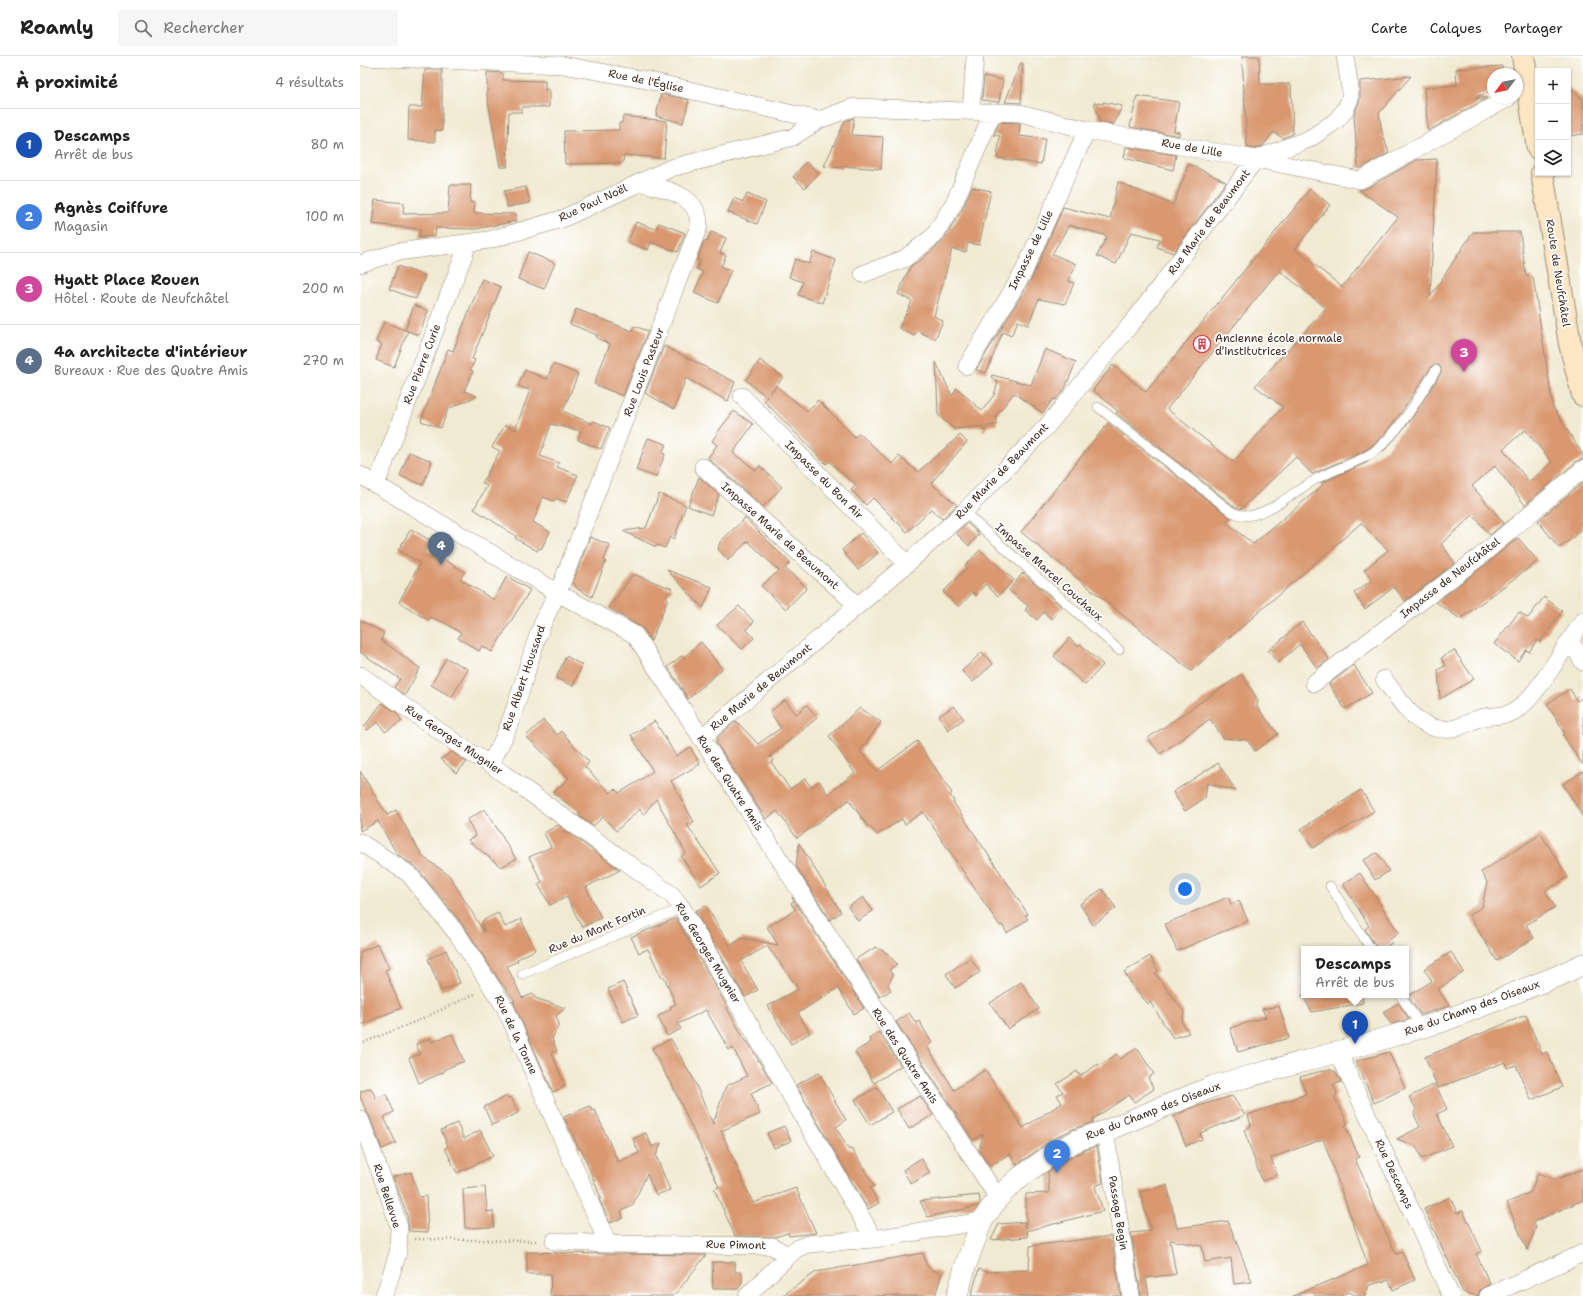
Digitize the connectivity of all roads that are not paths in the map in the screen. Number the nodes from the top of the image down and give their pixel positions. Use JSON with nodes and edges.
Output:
{"nodes":[{"id":1,"x":975,"y":56,"type":"edge"},
{"id":2,"x":1346,"y":56,"type":"edge"},
{"id":3,"x":1523,"y":56,"type":"edge"},
{"id":4,"x":360,"y":57,"type":"edge"},
{"id":5,"x":1523,"y":68,"type":"edge"},
{"id":6,"x":1523,"y":90,"type":"edge"},
{"id":7,"x":1497,"y":104,"type":"edge"},
{"id":8,"x":971,"y":112,"type":"junction"},
{"id":9,"x":993,"y":112,"type":"junction"},
{"id":10,"x":819,"y":120,"type":"junction"},
{"id":11,"x":1086,"y":130,"type":"junction"},
{"id":12,"x":1536,"y":140,"type":"edge"},
{"id":13,"x":1256,"y":159,"type":"junction"},
{"id":14,"x":1542,"y":176,"type":"edge"},
{"id":15,"x":640,"y":182,"type":"junction"},
{"id":16,"x":468,"y":244,"type":"junction"},
{"id":17,"x":360,"y":264,"type":"edge"},
{"id":18,"x":863,"y":274,"type":"dead end"},
{"id":19,"x":967,"y":366,"type":"dead end"},
{"id":20,"x":1436,"y":370,"type":"dead end"},
{"id":21,"x":1583,"y":395,"type":"edge"},
{"id":22,"x":742,"y":396,"type":"dead end"},
{"id":23,"x":1098,"y":407,"type":"dead end"},
{"id":24,"x":703,"y":467,"type":"dead end"},
{"id":25,"x":1583,"y":469,"type":"edge"},
{"id":26,"x":360,"y":475,"type":"edge"},
{"id":27,"x":376,"y":485,"type":"junction"},
{"id":28,"x":964,"y":512,"type":"junction"},
{"id":29,"x":907,"y":564,"type":"junction"},
{"id":30,"x":558,"y":592,"type":"junction"},
{"id":31,"x":857,"y":605,"type":"junction"},
{"id":32,"x":1583,"y":621,"type":"edge"},
{"id":33,"x":1570,"y":640,"type":"junction"},
{"id":34,"x":1119,"y":650,"type":"dead end"},
{"id":35,"x":1583,"y":662,"type":"edge"},
{"id":36,"x":360,"y":675,"type":"edge"},
{"id":37,"x":1384,"y":679,"type":"dead end"},
{"id":38,"x":1314,"y":683,"type":"dead end"},
{"id":39,"x":701,"y":738,"type":"junction"},
{"id":40,"x":490,"y":764,"type":"junction"},
{"id":41,"x":360,"y":842,"type":"edge"},
{"id":42,"x":1330,"y":886,"type":"dead end"},
{"id":43,"x":682,"y":908,"type":"junction"},
{"id":44,"x":1369,"y":946,"type":"edge"},
{"id":45,"x":1583,"y":964,"type":"edge"},
{"id":46,"x":522,"y":974,"type":"dead end"},
{"id":47,"x":1402,"y":998,"type":"edge"},
{"id":48,"x":1422,"y":1028,"type":"junction"},
{"id":49,"x":1338,"y":1052,"type":"junction"},
{"id":50,"x":360,"y":1119,"type":"edge"},
{"id":51,"x":1105,"y":1131,"type":"junction"},
{"id":52,"x":998,"y":1198,"type":"junction"},
{"id":53,"x":982,"y":1221,"type":"junction"},
{"id":54,"x":874,"y":1239,"type":"junction"},
{"id":55,"x":554,"y":1242,"type":"road end"},
{"id":56,"x":608,"y":1244,"type":"junction"},
{"id":57,"x":1583,"y":1253,"type":"edge"},
{"id":58,"x":788,"y":1256,"type":"junction"},
{"id":59,"x":384,"y":1296,"type":"edge"},
{"id":60,"x":747,"y":1296,"type":"edge"},
{"id":61,"x":957,"y":1296,"type":"edge"},
{"id":62,"x":1131,"y":1296,"type":"edge"},
{"id":63,"x":1451,"y":1296,"type":"edge"},
{"id":64,"x":1488,"y":1296,"type":"edge"}],
"edges":[{"from":1,"to":8,"type":"street"},
{"from":2,"to":13,"type":"street"},
{"from":3,"to":5,"type":"main road"},
{"from":4,"to":10,"type":"street","name":"Rue de l'Église"},
{"from":6,"to":12,"type":"main road"},
{"from":7,"to":13,"type":"street","name":"Rue de Lille"},
{"from":8,"to":9,"type":"street","name":"Rue de Lille"},
{"from":8,"to":10,"type":"street","name":"Rue de Lille"},
{"from":9,"to":11,"type":"street","name":"Rue de Lille"},
{"from":9,"to":18,"type":"street"},
{"from":10,"to":15,"type":"street","name":"Rue Paul Noël"},
{"from":11,"to":13,"type":"street","name":"Rue de Lille"},
{"from":11,"to":19,"type":"street","name":"Impasse de Lille"},
{"from":13,"to":28,"type":"street","name":"Rue Marie de Beaumont"},
{"from":14,"to":21,"type":"main road","name":"Route de Neufchâtel"},
{"from":15,"to":16,"type":"street","name":"Rue Paul Noël"},
{"from":15,"to":30,"type":"street","name":"Rue Louis Pasteur"},
{"from":16,"to":17,"type":"street","name":"Rue Paul Noël"},
{"from":16,"to":27,"type":"street","name":"Rue Pierre Curie"},
{"from":20,"to":23,"type":"lane"},
{"from":22,"to":29,"type":"street","name":"Impasse du Bon Air"},
{"from":24,"to":31,"type":"street","name":"Impasse Marie de Beaumont"},
{"from":25,"to":38,"type":"street","name":"Impasse de Neufchâtel"},
{"from":26,"to":27,"type":"street","name":"Rue des Quatre Amis"},
{"from":27,"to":30,"type":"street","name":"Rue des Quatre Amis"},
{"from":28,"to":29,"type":"street","name":"Rue Marie de Beaumont"},
{"from":28,"to":34,"type":"lane","name":"Impasse Marcel Couchaux"},
{"from":29,"to":31,"type":"street","name":"Rue Marie de Beaumont"},
{"from":30,"to":39,"type":"street","name":"Rue des Quatre Amis"},
{"from":30,"to":40,"type":"street","name":"Rue Albert Houssard"},
{"from":31,"to":39,"type":"street","name":"Rue Marie de Beaumont"},
{"from":32,"to":33,"type":"street"},
{"from":33,"to":35,"type":"street"},
{"from":33,"to":37,"type":"street"},
{"from":36,"to":40,"type":"street","name":"Rue Georges Mugnier"},
{"from":39,"to":52,"type":"street","name":"Rue des Quatre Amis"},
{"from":40,"to":43,"type":"street","name":"Rue Georges Mugnier"},
{"from":41,"to":56,"type":"street","name":"Rue de la Tonne"},
{"from":42,"to":44,"type":"lane"},
{"from":43,"to":46,"type":"lane","name":"Rue du Mont Fortin"},
{"from":43,"to":54,"type":"street","name":"Rue Georges Mugnier"},
{"from":45,"to":48,"type":"street","name":"Rue du Champ des Oiseaux"},
{"from":47,"to":48,"type":"lane"},
{"from":48,"to":49,"type":"street","name":"Rue du Champ des Oiseaux"},
{"from":49,"to":51,"type":"street","name":"Rue du Champ des Oiseaux"},
{"from":49,"to":63,"type":"street","name":"Rue Descamps"},
{"from":50,"to":59,"type":"street","name":"Rue Bellevue"},
{"from":51,"to":52,"type":"street","name":"Rue du Champ des Oiseaux"},
{"from":51,"to":62,"type":"street","name":"Passage Begin"},
{"from":52,"to":53,"type":"street","name":"Rue du Champ des Oiseaux"},
{"from":53,"to":54,"type":"street"},
{"from":53,"to":61,"type":"street","name":"Rue du Champ des Oiseaux"},
{"from":54,"to":58,"type":"street"},
{"from":55,"to":56,"type":"street","name":"Rue Pimont"},
{"from":56,"to":58,"type":"street","name":"Rue Pimont"},
{"from":57,"to":64,"type":"street"},
{"from":58,"to":60,"type":"street"}]}
